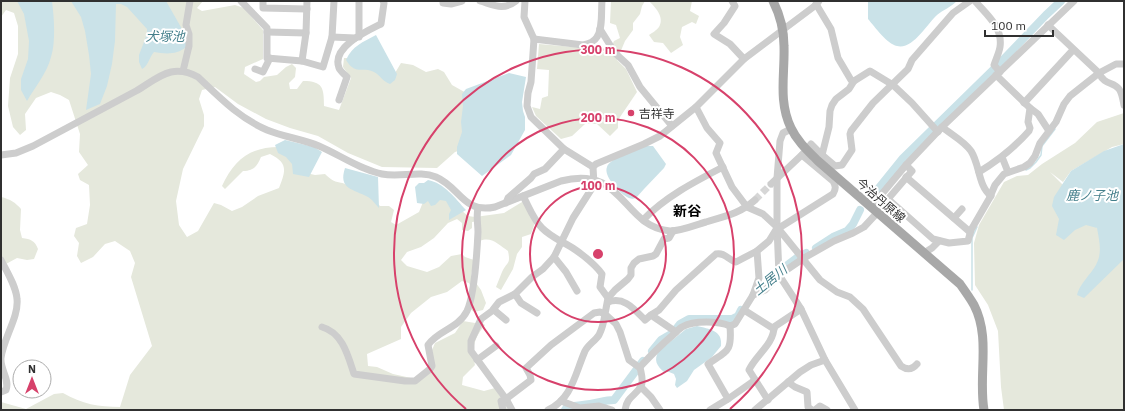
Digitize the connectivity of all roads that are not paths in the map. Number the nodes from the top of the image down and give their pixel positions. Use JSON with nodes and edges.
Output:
{"nodes":[{"id":1,"x":190,"y":1,"type":"edge"},
{"id":2,"x":241,"y":1,"type":"edge"},
{"id":3,"x":334,"y":1,"type":"edge"},
{"id":4,"x":359,"y":1,"type":"edge"},
{"id":5,"x":383,"y":1,"type":"edge"},
{"id":6,"x":443,"y":1,"type":"edge"},
{"id":7,"x":462,"y":1,"type":"edge"},
{"id":8,"x":480,"y":1,"type":"edge"},
{"id":9,"x":516,"y":1,"type":"edge"},
{"id":10,"x":525,"y":1,"type":"edge"},
{"id":11,"x":602,"y":1,"type":"edge"},
{"id":12,"x":732,"y":1,"type":"edge"},
{"id":13,"x":773,"y":1,"type":"edge"},
{"id":14,"x":970,"y":1,"type":"edge"},
{"id":15,"x":975,"y":1,"type":"edge"},
{"id":16,"x":1074,"y":1,"type":"edge"},
{"id":17,"x":818,"y":3,"type":"edge"},
{"id":18,"x":263,"y":5,"type":"edge"},
{"id":19,"x":307,"y":5,"type":"edge"},
{"id":20,"x":262,"y":22,"type":"junction"},
{"id":21,"x":1048,"y":25,"type":"junction"},
{"id":22,"x":600,"y":29,"type":"junction"},
{"id":23,"x":783,"y":30,"type":"junction"},
{"id":24,"x":267,"y":32,"type":"junction"},
{"id":25,"x":306,"y":33,"type":"junction"},
{"id":26,"x":332,"y":37,"type":"junction"},
{"id":27,"x":357,"y":37,"type":"junction"},
{"id":28,"x":534,"y":39,"type":"junction"},
{"id":29,"x":1074,"y":50,"type":"junction"},
{"id":30,"x":270,"y":58,"type":"junction"},
{"id":31,"x":744,"y":59,"type":"junction"},
{"id":32,"x":302,"y":61,"type":"junction"},
{"id":33,"x":1124,"y":64,"type":"edge"},
{"id":34,"x":255,"y":69,"type":"dead end"},
{"id":35,"x":997,"y":70,"type":"junction"},
{"id":36,"x":183,"y":71,"type":"junction"},
{"id":37,"x":1098,"y":73,"type":"junction"},
{"id":38,"x":854,"y":81,"type":"junction"},
{"id":39,"x":891,"y":84,"type":"junction"},
{"id":40,"x":339,"y":100,"type":"dead end"},
{"id":41,"x":1024,"y":102,"type":"junction"},
{"id":42,"x":1124,"y":105,"type":"edge"},
{"id":43,"x":696,"y":107,"type":"junction"},
{"id":44,"x":1030,"y":108,"type":"junction"},
{"id":45,"x":672,"y":126,"type":"junction"},
{"id":46,"x":937,"y":128,"type":"junction"},
{"id":47,"x":791,"y":129,"type":"junction"},
{"id":48,"x":1049,"y":131,"type":"junction"},
{"id":49,"x":564,"y":149,"type":"junction"},
{"id":50,"x":805,"y":152,"type":"junction"},
{"id":51,"x":1,"y":155,"type":"edge"},
{"id":52,"x":822,"y":155,"type":"junction"},
{"id":53,"x":1002,"y":157,"type":"junction"},
{"id":54,"x":906,"y":165,"type":"junction"},
{"id":55,"x":593,"y":167,"type":"junction"},
{"id":56,"x":723,"y":168,"type":"junction"},
{"id":57,"x":979,"y":172,"type":"junction"},
{"id":58,"x":1008,"y":172,"type":"junction"},
{"id":59,"x":906,"y":177,"type":"junction"},
{"id":60,"x":777,"y":178,"type":"junction"},
{"id":61,"x":593,"y":180,"type":"junction"},
{"id":62,"x":771,"y":184,"type":"tunnel mouth"},
{"id":63,"x":523,"y":196,"type":"junction"},
{"id":64,"x":991,"y":196,"type":"junction"},
{"id":65,"x":755,"y":200,"type":"tunnel mouth"},
{"id":66,"x":506,"y":203,"type":"junction"},
{"id":67,"x":478,"y":208,"type":"junction"},
{"id":68,"x":746,"y":208,"type":"junction"},
{"id":69,"x":962,"y":209,"type":"dead end"},
{"id":70,"x":874,"y":210,"type":"junction"},
{"id":71,"x":954,"y":218,"type":"junction"},
{"id":72,"x":643,"y":220,"type":"junction"},
{"id":73,"x":778,"y":228,"type":"junction"},
{"id":74,"x":673,"y":231,"type":"junction"},
{"id":75,"x":970,"y":232,"type":"junction"},
{"id":76,"x":562,"y":241,"type":"junction"},
{"id":77,"x":939,"y":241,"type":"junction"},
{"id":78,"x":757,"y":251,"type":"junction"},
{"id":79,"x":924,"y":253,"type":"junction"},
{"id":80,"x":554,"y":257,"type":"junction"},
{"id":81,"x":804,"y":258,"type":"junction"},
{"id":82,"x":1,"y":260,"type":"edge"},
{"id":83,"x":779,"y":275,"type":"junction"},
{"id":84,"x":577,"y":291,"type":"dead end"},
{"id":85,"x":515,"y":294,"type":"junction"},
{"id":86,"x":753,"y":295,"type":"junction"},
{"id":87,"x":608,"y":300,"type":"junction"},
{"id":88,"x":801,"y":309,"type":"junction"},
{"id":89,"x":494,"y":310,"type":"junction"},
{"id":90,"x":744,"y":310,"type":"junction"},
{"id":91,"x":537,"y":313,"type":"dead end"},
{"id":92,"x":606,"y":314,"type":"junction"},
{"id":93,"x":651,"y":315,"type":"junction"},
{"id":94,"x":506,"y":320,"type":"dead end"},
{"id":95,"x":730,"y":326,"type":"junction"},
{"id":96,"x":322,"y":327,"type":"dead end"},
{"id":97,"x":774,"y":329,"type":"junction"},
{"id":98,"x":676,"y":332,"type":"junction"},
{"id":99,"x":496,"y":346,"type":"dead end"},
{"id":100,"x":477,"y":360,"type":"junction"},
{"id":101,"x":825,"y":360,"type":"junction"},
{"id":102,"x":917,"y":364,"type":"dead end"},
{"id":103,"x":640,"y":368,"type":"junction"},
{"id":104,"x":755,"y":380,"type":"junction"},
{"id":105,"x":788,"y":382,"type":"junction"},
{"id":106,"x":641,"y":386,"type":"junction"},
{"id":107,"x":1,"y":392,"type":"edge"},
{"id":108,"x":506,"y":399,"type":"junction"},
{"id":109,"x":728,"y":399,"type":"junction"},
{"id":110,"x":768,"y":400,"type":"junction"},
{"id":111,"x":564,"y":402,"type":"junction"},
{"id":112,"x":503,"y":410,"type":"edge"},
{"id":113,"x":512,"y":410,"type":"edge"},
{"id":114,"x":548,"y":410,"type":"edge"},
{"id":115,"x":612,"y":410,"type":"edge"},
{"id":116,"x":625,"y":410,"type":"edge"},
{"id":117,"x":660,"y":410,"type":"edge"},
{"id":118,"x":710,"y":410,"type":"edge"},
{"id":119,"x":755,"y":410,"type":"edge"},
{"id":120,"x":814,"y":410,"type":"edge"},
{"id":121,"x":827,"y":410,"type":"edge"},
{"id":122,"x":855,"y":410,"type":"edge"},
{"id":123,"x":984,"y":410,"type":"edge"}],
"edges":[{"from":1,"to":36,"type":"street"},
{"from":2,"to":20,"type":"street"},
{"from":3,"to":26,"type":"street"},
{"from":4,"to":27,"type":"street"},
{"from":5,"to":27,"type":"street"},
{"from":6,"to":7,"type":"street"},
{"from":8,"to":9,"type":"street"},
{"from":10,"to":28,"type":"street"},
{"from":11,"to":22,"type":"street"},
{"from":12,"to":31,"type":"street"},
{"from":13,"to":23,"type":"main road","name":"今治丹原線"},
{"from":14,"to":39,"type":"street"},
{"from":15,"to":35,"type":"street"},
{"from":16,"to":21,"type":"street"},
{"from":17,"to":23,"type":"street"},
{"from":17,"to":38,"type":"street"},
{"from":18,"to":19,"type":"street"},
{"from":18,"to":20,"type":"street"},
{"from":19,"to":25,"type":"street"},
{"from":20,"to":24,"type":"street"},
{"from":21,"to":29,"type":"street"},
{"from":21,"to":35,"type":"street"},
{"from":22,"to":28,"type":"street"},
{"from":22,"to":45,"type":"street"},
{"from":23,"to":31,"type":"street"},
{"from":23,"to":47,"type":"main road","name":"今治丹原線"},
{"from":24,"to":25,"type":"street"},
{"from":24,"to":30,"type":"street"},
{"from":25,"to":32,"type":"street"},
{"from":26,"to":27,"type":"street"},
{"from":26,"to":32,"type":"street"},
{"from":27,"to":40,"type":"street"},
{"from":28,"to":49,"type":"street"},
{"from":29,"to":37,"type":"street"},
{"from":29,"to":41,"type":"street"},
{"from":30,"to":32,"type":"street"},
{"from":30,"to":34,"type":"street"},
{"from":31,"to":43,"type":"street"},
{"from":33,"to":37,"type":"street"},
{"from":35,"to":41,"type":"street"},
{"from":35,"to":46,"type":"street"},
{"from":36,"to":51,"type":"street"},
{"from":36,"to":67,"type":"street"},
{"from":37,"to":42,"type":"street"},
{"from":37,"to":48,"type":"street"},
{"from":38,"to":39,"type":"street"},
{"from":38,"to":52,"type":"street"},
{"from":39,"to":46,"type":"street"},
{"from":39,"to":52,"type":"street"},
{"from":41,"to":44,"type":"street"},
{"from":43,"to":45,"type":"street"},
{"from":43,"to":56,"type":"street"},
{"from":44,"to":48,"type":"street"},
{"from":44,"to":53,"type":"street"},
{"from":45,"to":55,"type":"street"},
{"from":46,"to":54,"type":"street"},
{"from":46,"to":57,"type":"street"},
{"from":47,"to":50,"type":"main road","name":"今治丹原線"},
{"from":47,"to":60,"type":"street"},
{"from":48,"to":58,"type":"street"},
{"from":49,"to":55,"type":"street"},
{"from":49,"to":66,"type":"street"},
{"from":50,"to":52,"type":"street"},
{"from":50,"to":60,"type":"street"},
{"from":50,"to":70,"type":"main road","name":"今治丹原線"},
{"from":50,"to":73,"type":"street"},
{"from":53,"to":57,"type":"street"},
{"from":53,"to":58,"type":"street"},
{"from":54,"to":59,"type":"street"},
{"from":54,"to":70,"type":"street"},
{"from":55,"to":61,"type":"street"},
{"from":56,"to":68,"type":"street"},
{"from":56,"to":72,"type":"street"},
{"from":57,"to":64,"type":"street"},
{"from":58,"to":64,"type":"street"},
{"from":59,"to":71,"type":"street"},
{"from":59,"to":77,"type":"street"},
{"from":60,"to":62,"type":"street"},
{"from":60,"to":73,"type":"street"},
{"from":61,"to":63,"type":"street"},
{"from":61,"to":72,"type":"street"},
{"from":61,"to":76,"type":"street"},
{"from":63,"to":66,"type":"street"},
{"from":63,"to":76,"type":"street"},
{"from":64,"to":75,"type":"street"},
{"from":65,"to":68,"type":"street"},
{"from":66,"to":67,"type":"street"},
{"from":67,"to":96,"type":"street"},
{"from":68,"to":73,"type":"street"},
{"from":68,"to":74,"type":"street"},
{"from":69,"to":71,"type":"street"},
{"from":70,"to":79,"type":"main road","name":"今治丹原線"},
{"from":70,"to":81,"type":"street"},
{"from":71,"to":75,"type":"street"},
{"from":72,"to":74,"type":"street"},
{"from":73,"to":78,"type":"street"},
{"from":73,"to":81,"type":"street"},
{"from":73,"to":83,"type":"street"},
{"from":74,"to":87,"type":"street"},
{"from":75,"to":77,"type":"street"},
{"from":76,"to":80,"type":"street"},
{"from":76,"to":87,"type":"street"},
{"from":77,"to":79,"type":"street"},
{"from":78,"to":86,"type":"street"},
{"from":78,"to":93,"type":"street"},
{"from":79,"to":123,"type":"main road","name":"今治丹原線"},
{"from":80,"to":84,"type":"street"},
{"from":80,"to":85,"type":"street"},
{"from":81,"to":83,"type":"street"},
{"from":81,"to":102,"type":"street"},
{"from":82,"to":107,"type":"street"},
{"from":83,"to":86,"type":"street"},
{"from":83,"to":88,"type":"street"},
{"from":85,"to":89,"type":"street"},
{"from":85,"to":91,"type":"street"},
{"from":86,"to":90,"type":"street"},
{"from":87,"to":92,"type":"street"},
{"from":87,"to":93,"type":"street"},
{"from":88,"to":97,"type":"street"},
{"from":88,"to":101,"type":"street"},
{"from":89,"to":94,"type":"street"},
{"from":89,"to":100,"type":"street"},
{"from":90,"to":95,"type":"street"},
{"from":90,"to":97,"type":"street"},
{"from":92,"to":103,"type":"street"},
{"from":92,"to":108,"type":"street"},
{"from":92,"to":111,"type":"street"},
{"from":93,"to":98,"type":"street"},
{"from":95,"to":98,"type":"street"},
{"from":95,"to":109,"type":"street"},
{"from":97,"to":104,"type":"street"},
{"from":98,"to":103,"type":"street"},
{"from":99,"to":100,"type":"street"},
{"from":100,"to":108,"type":"street"},
{"from":101,"to":105,"type":"street"},
{"from":101,"to":122,"type":"street"},
{"from":103,"to":106,"type":"street"},
{"from":104,"to":109,"type":"street"},
{"from":104,"to":110,"type":"street"},
{"from":105,"to":110,"type":"street"},
{"from":105,"to":120,"type":"street"},
{"from":106,"to":116,"type":"street"},
{"from":106,"to":117,"type":"street"},
{"from":108,"to":112,"type":"street"},
{"from":108,"to":113,"type":"street"},
{"from":109,"to":118,"type":"street"},
{"from":110,"to":119,"type":"street"},
{"from":111,"to":114,"type":"street"},
{"from":111,"to":115,"type":"street"},
{"from":120,"to":121,"type":"street"}]}
